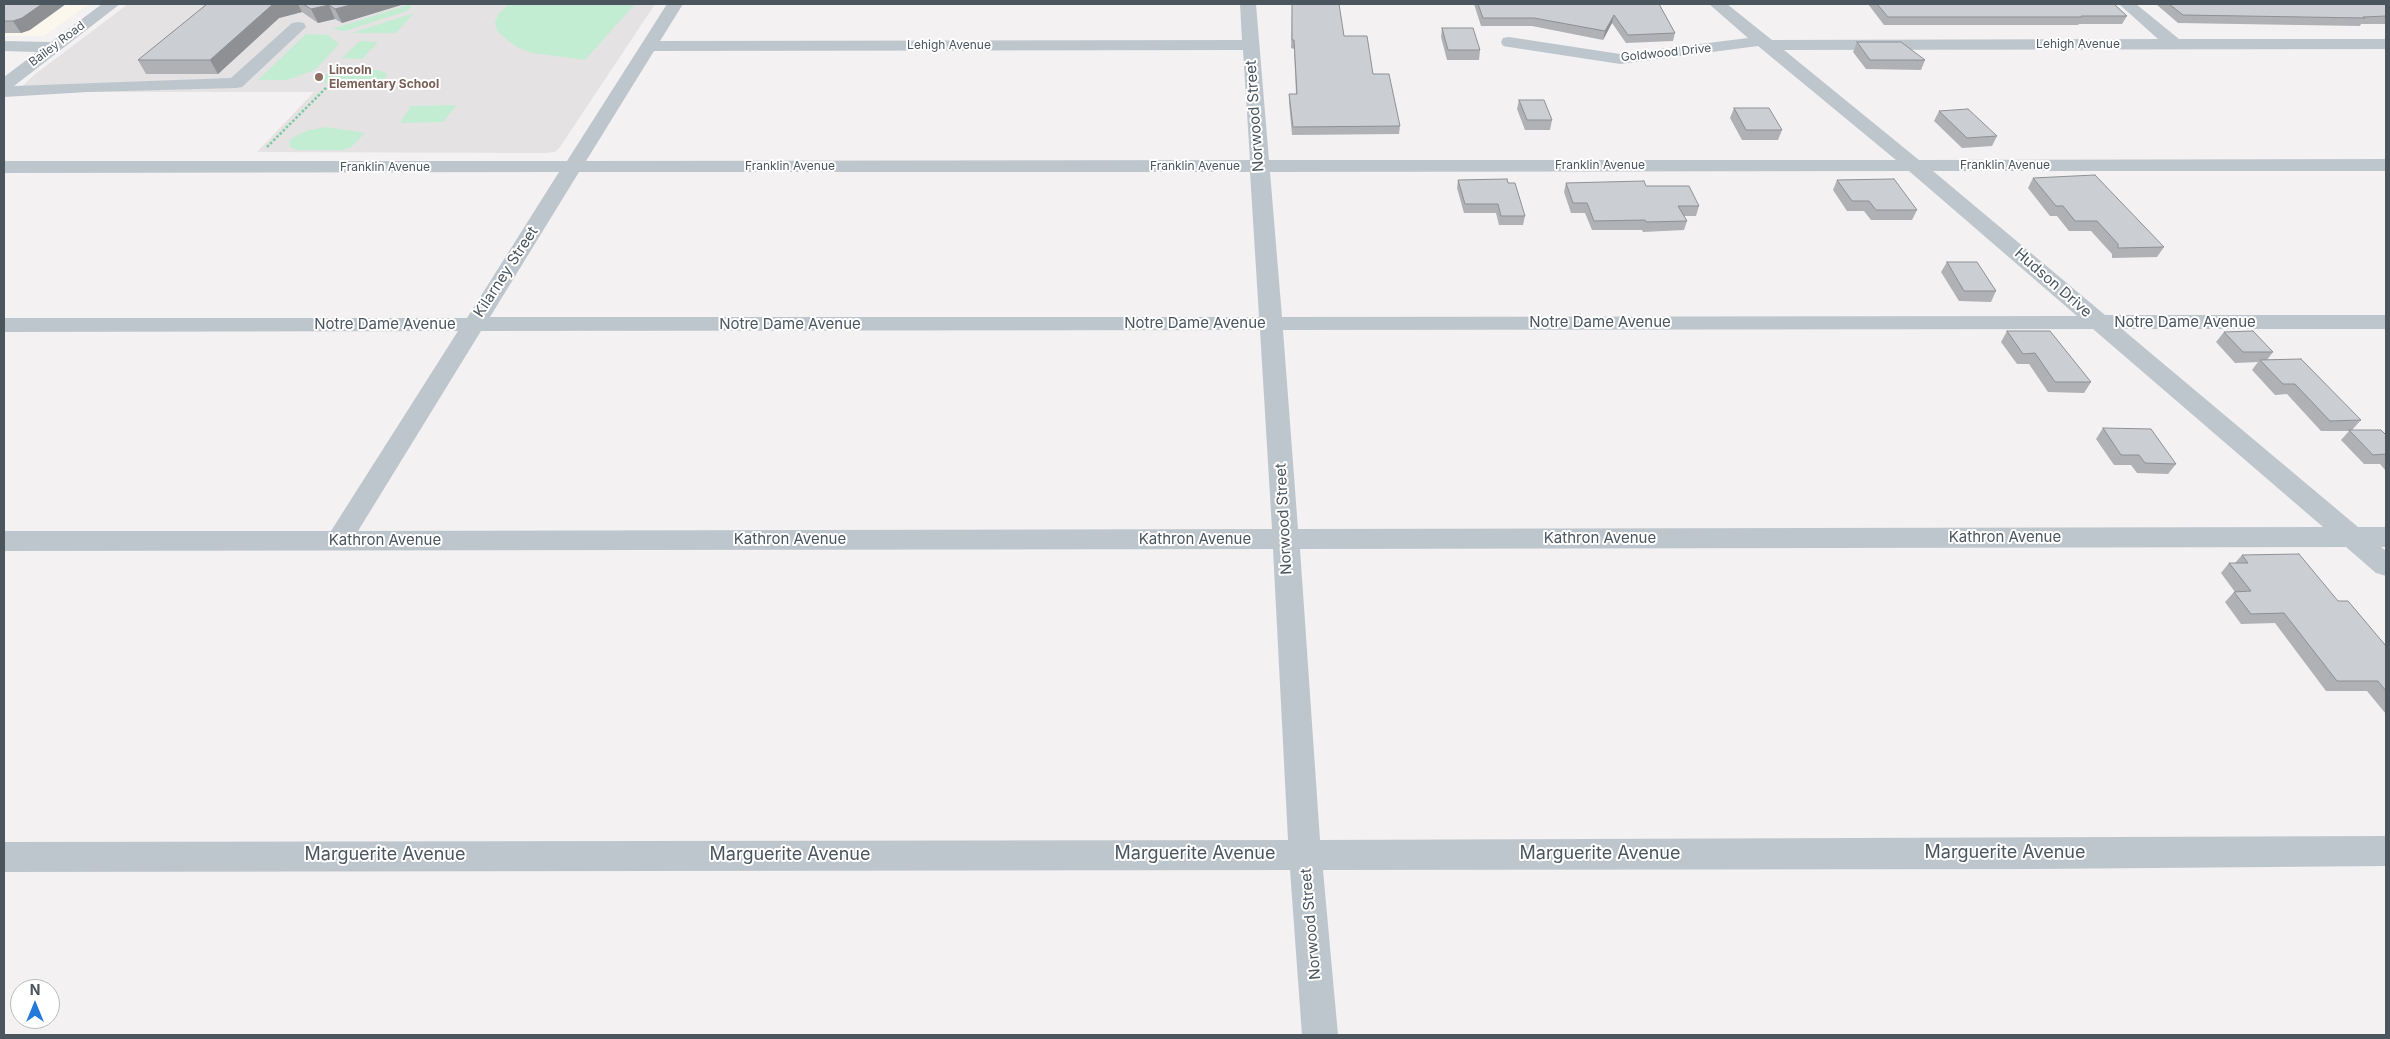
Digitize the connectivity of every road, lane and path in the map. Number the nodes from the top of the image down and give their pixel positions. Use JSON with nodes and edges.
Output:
{"nodes":[{"id":1,"x":112,"y":4,"type":"edge"},
{"id":2,"x":675,"y":4,"type":"edge"},
{"id":3,"x":1248,"y":4,"type":"edge"},
{"id":4,"x":1717,"y":4,"type":"edge"},
{"id":5,"x":2127,"y":4,"type":"edge"},
{"id":6,"x":298,"y":27,"type":"dead end"},
{"id":7,"x":1509,"y":42,"type":"dead end"},
{"id":8,"x":1767,"y":43,"type":"junction"},
{"id":9,"x":2174,"y":44,"type":"junction"},
{"id":10,"x":2386,"y":44,"type":"edge"},
{"id":11,"x":1250,"y":45,"type":"junction"},
{"id":12,"x":4,"y":46,"type":"edge"},
{"id":13,"x":648,"y":46,"type":"junction"},
{"id":14,"x":54,"y":47,"type":"junction"},
{"id":15,"x":4,"y":86,"type":"edge"},
{"id":16,"x":327,"y":86,"type":"dead end"},
{"id":17,"x":4,"y":92,"type":"edge"},
{"id":18,"x":262,"y":153,"type":"dead end"},
{"id":19,"x":1912,"y":164,"type":"junction"},
{"id":20,"x":2386,"y":165,"type":"edge"},
{"id":21,"x":1259,"y":166,"type":"junction"},
{"id":22,"x":4,"y":167,"type":"edge"},
{"id":23,"x":570,"y":167,"type":"junction"},
{"id":24,"x":2098,"y":322,"type":"junction"},
{"id":25,"x":2386,"y":322,"type":"edge"},
{"id":26,"x":1271,"y":323,"type":"junction"},
{"id":27,"x":472,"y":324,"type":"junction"},
{"id":28,"x":4,"y":325,"type":"edge"},
{"id":29,"x":2351,"y":537,"type":"junction"},
{"id":30,"x":2386,"y":537,"type":"edge"},
{"id":31,"x":1285,"y":538,"type":"junction"},
{"id":32,"x":338,"y":540,"type":"junction"},
{"id":33,"x":4,"y":541,"type":"edge"},
{"id":34,"x":2386,"y":566,"type":"edge"},
{"id":35,"x":2386,"y":851,"type":"edge"},
{"id":36,"x":1305,"y":854,"type":"junction"},
{"id":37,"x":4,"y":857,"type":"edge"},
{"id":38,"x":1320,"y":1035,"type":"edge"}],
"edges":[{"from":1,"to":14,"type":"street","name":"Bailey Road"},
{"from":2,"to":13,"type":"street","name":"Kilarney Street"},
{"from":3,"to":11,"type":"street","name":"Norwood Street"},
{"from":4,"to":8,"type":"street","name":"Hudson Drive"},
{"from":5,"to":9,"type":"street"},
{"from":6,"to":17,"type":"street"},
{"from":7,"to":8,"type":"street","name":"Goldwood Drive"},
{"from":8,"to":9,"type":"street","name":"Lehigh Avenue"},
{"from":8,"to":19,"type":"street","name":"Hudson Drive"},
{"from":9,"to":10,"type":"street","name":"Lehigh Avenue"},
{"from":11,"to":13,"type":"street","name":"Lehigh Avenue"},
{"from":11,"to":21,"type":"street","name":"Norwood Street"},
{"from":12,"to":14,"type":"street"},
{"from":13,"to":23,"type":"street","name":"Kilarney Street"},
{"from":14,"to":15,"type":"street","name":"Bailey Road"},
{"from":16,"to":18,"type":"path"},
{"from":19,"to":20,"type":"street","name":"Franklin Avenue"},
{"from":19,"to":21,"type":"street","name":"Franklin Avenue"},
{"from":19,"to":24,"type":"street","name":"Hudson Drive"},
{"from":21,"to":23,"type":"street","name":"Franklin Avenue"},
{"from":21,"to":26,"type":"street","name":"Norwood Street"},
{"from":22,"to":23,"type":"street","name":"Franklin Avenue"},
{"from":23,"to":27,"type":"street","name":"Kilarney Street"},
{"from":24,"to":25,"type":"street","name":"Notre Dame Avenue"},
{"from":24,"to":26,"type":"street","name":"Notre Dame Avenue"},
{"from":24,"to":29,"type":"street","name":"Hudson Drive"},
{"from":26,"to":27,"type":"street","name":"Notre Dame Avenue"},
{"from":26,"to":31,"type":"street","name":"Norwood Street"},
{"from":27,"to":28,"type":"street","name":"Notre Dame Avenue"},
{"from":27,"to":32,"type":"street","name":"Kilarney Street"},
{"from":29,"to":30,"type":"street","name":"Kathron Avenue"},
{"from":29,"to":31,"type":"street","name":"Kathron Avenue"},
{"from":29,"to":34,"type":"street","name":"Hudson Drive"},
{"from":31,"to":32,"type":"street","name":"Kathron Avenue"},
{"from":31,"to":36,"type":"street","name":"Norwood Street"},
{"from":32,"to":33,"type":"street","name":"Kathron Avenue"},
{"from":35,"to":36,"type":"street","name":"Marguerite Avenue"},
{"from":36,"to":37,"type":"street","name":"Marguerite Avenue"},
{"from":36,"to":38,"type":"street","name":"Norwood Street"}]}
